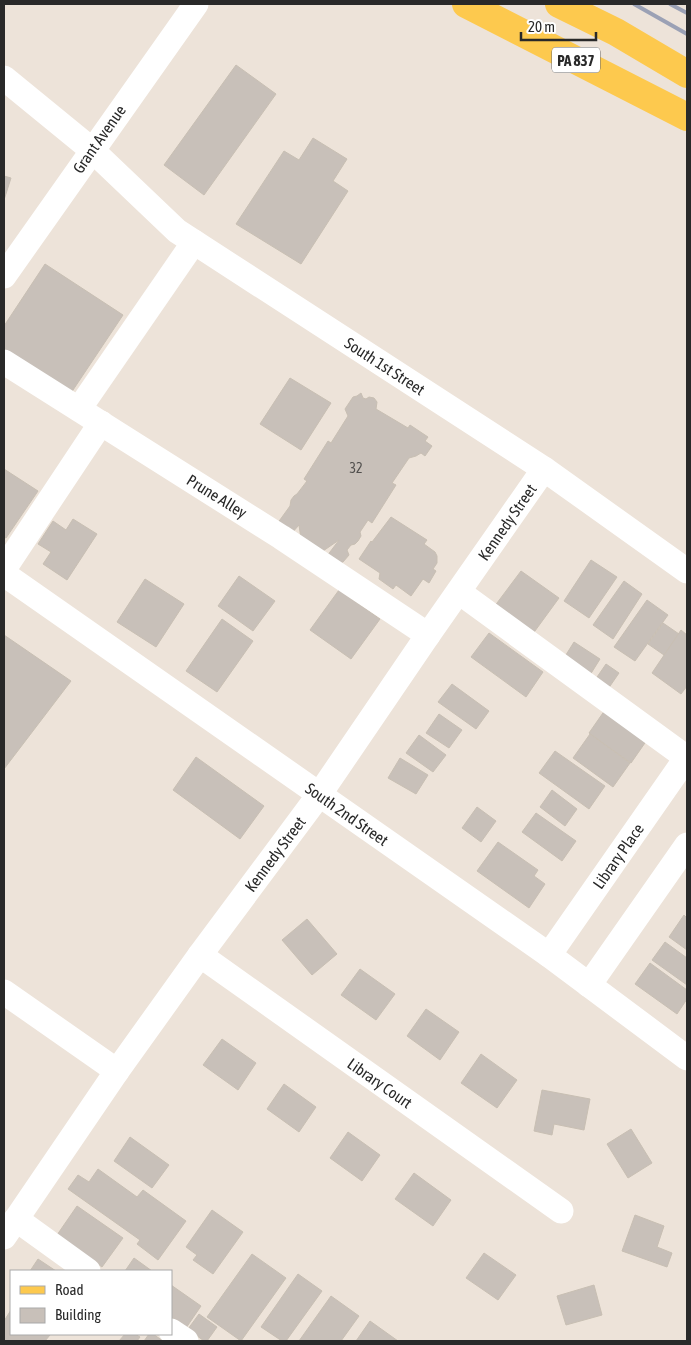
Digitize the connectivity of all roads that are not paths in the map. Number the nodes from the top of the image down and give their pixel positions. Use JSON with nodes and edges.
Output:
{"nodes":[{"id":1,"x":196,"y":4,"type":"edge"},
{"id":2,"x":466,"y":4,"type":"edge"},
{"id":3,"x":559,"y":4,"type":"edge"},
{"id":4,"x":687,"y":74,"type":"edge"},
{"id":5,"x":4,"y":78,"type":"edge"},
{"id":6,"x":687,"y":117,"type":"edge"},
{"id":7,"x":92,"y":150,"type":"junction"},
{"id":8,"x":194,"y":242,"type":"junction"},
{"id":9,"x":4,"y":276,"type":"edge"},
{"id":10,"x":4,"y":362,"type":"edge"},
{"id":11,"x":79,"y":409,"type":"junction"},
{"id":12,"x":101,"y":423,"type":"junction"},
{"id":13,"x":544,"y":469,"type":"junction"},
{"id":14,"x":4,"y":569,"type":"edge"},
{"id":15,"x":687,"y":571,"type":"edge"},
{"id":16,"x":4,"y":574,"type":"edge"},
{"id":17,"x":459,"y":592,"type":"junction"},
{"id":18,"x":428,"y":635,"type":"junction"},
{"id":19,"x":687,"y":757,"type":"edge"},
{"id":20,"x":319,"y":795,"type":"junction"},
{"id":21,"x":687,"y":845,"type":"edge"},
{"id":22,"x":200,"y":955,"type":"junction"},
{"id":23,"x":548,"y":955,"type":"junction"},
{"id":24,"x":589,"y":985,"type":"junction"},
{"id":25,"x":4,"y":992,"type":"edge"},
{"id":26,"x":687,"y":1058,"type":"edge"},
{"id":27,"x":117,"y":1071,"type":"junction"},
{"id":28,"x":561,"y":1211,"type":"dead end"},
{"id":29,"x":10,"y":1228,"type":"edge"},
{"id":30,"x":86,"y":1270,"type":"edge"},
{"id":31,"x":172,"y":1332,"type":"edge"},
{"id":32,"x":186,"y":1341,"type":"edge"}],
"edges":[{"from":1,"to":7,"type":"street","name":"Grant Avenue"},
{"from":2,"to":6,"type":"main road","number":"PA 837"},
{"from":3,"to":4,"type":"main road","number":"PA 837"},
{"from":5,"to":7,"type":"street","name":"South 1st Street"},
{"from":7,"to":8,"type":"street","name":"South 1st Street"},
{"from":7,"to":9,"type":"street","name":"Grant Avenue"},
{"from":8,"to":11,"type":"street"},
{"from":8,"to":13,"type":"street","name":"South 1st Street"},
{"from":10,"to":11,"type":"street","name":"Prune Alley"},
{"from":11,"to":12,"type":"street","name":"Prune Alley"},
{"from":12,"to":14,"type":"street"},
{"from":12,"to":18,"type":"street","name":"Prune Alley"},
{"from":13,"to":15,"type":"street","name":"South 1st Street"},
{"from":13,"to":17,"type":"street","name":"Kennedy Street"},
{"from":16,"to":20,"type":"street","name":"South 2nd Street"},
{"from":17,"to":18,"type":"street","name":"Kennedy Street"},
{"from":17,"to":19,"type":"street"},
{"from":18,"to":20,"type":"street","name":"Kennedy Street"},
{"from":19,"to":23,"type":"street","name":"Library Place"},
{"from":20,"to":22,"type":"street","name":"Kennedy Street"},
{"from":20,"to":23,"type":"street","name":"South 2nd Street"},
{"from":21,"to":24,"type":"street"},
{"from":22,"to":27,"type":"street","name":"Kennedy Street"},
{"from":22,"to":28,"type":"street","name":"Library Court"},
{"from":23,"to":24,"type":"street","name":"South 2nd Street"},
{"from":24,"to":26,"type":"street","name":"South 2nd Street"},
{"from":25,"to":27,"type":"street"},
{"from":27,"to":29,"type":"street","name":"Kennedy Street"},
{"from":29,"to":30,"type":"street"},
{"from":31,"to":32,"type":"street"}]}
